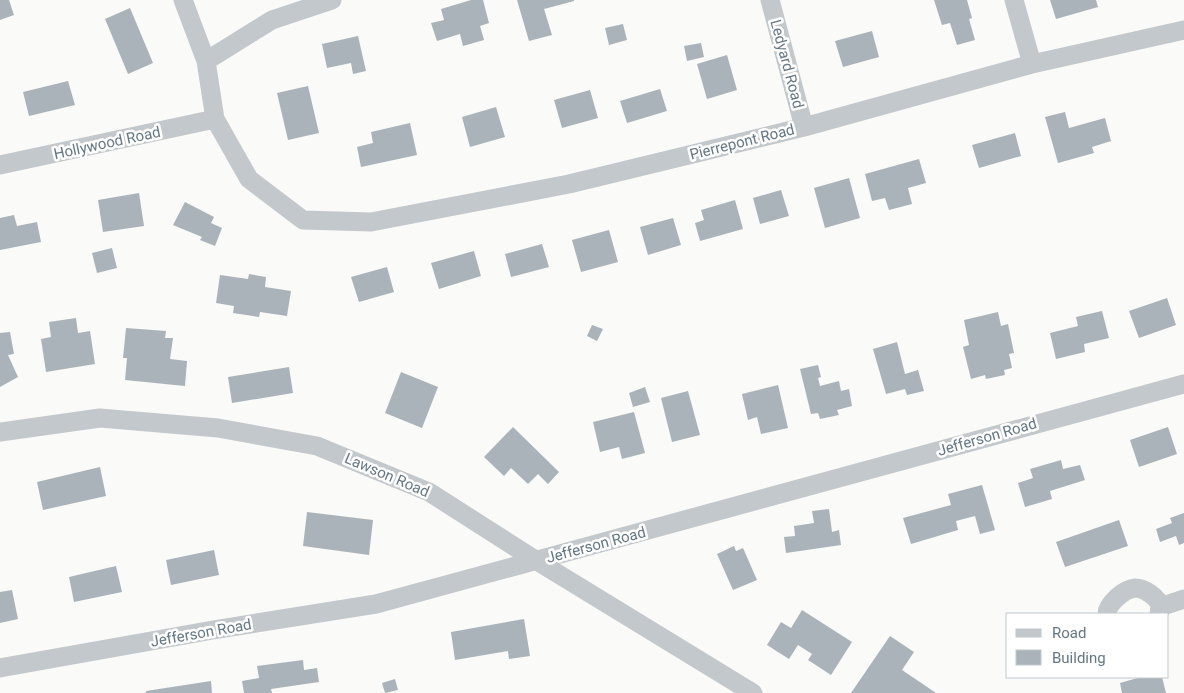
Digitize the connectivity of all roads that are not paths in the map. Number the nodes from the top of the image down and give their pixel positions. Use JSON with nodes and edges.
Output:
{"nodes":[{"id":1,"x":183,"y":0,"type":"edge"},
{"id":2,"x":332,"y":0,"type":"edge"},
{"id":3,"x":770,"y":0,"type":"edge"},
{"id":4,"x":1014,"y":0,"type":"edge"},
{"id":5,"x":1184,"y":30,"type":"edge"},
{"id":6,"x":206,"y":61,"type":"junction"},
{"id":7,"x":1032,"y":64,"type":"junction"},
{"id":8,"x":215,"y":120,"type":"junction"},
{"id":9,"x":804,"y":127,"type":"junction"},
{"id":10,"x":0,"y":165,"type":"edge"},
{"id":11,"x":1184,"y":384,"type":"edge"},
{"id":12,"x":0,"y":432,"type":"edge"},
{"id":13,"x":537,"y":561,"type":"junction"},
{"id":14,"x":1184,"y":599,"type":"edge"},
{"id":15,"x":1159,"y":610,"type":"edge"},
{"id":16,"x":1107,"y":613,"type":"edge"},
{"id":17,"x":0,"y":668,"type":"edge"},
{"id":18,"x":753,"y":693,"type":"edge"}],
"edges":[{"from":1,"to":6,"type":"street"},
{"from":2,"to":6,"type":"street"},
{"from":3,"to":9,"type":"street","name":"Ledyard Road"},
{"from":4,"to":7,"type":"street"},
{"from":5,"to":7,"type":"street","name":"Pierrepont Road"},
{"from":6,"to":8,"type":"street"},
{"from":7,"to":9,"type":"street","name":"Pierrepont Road"},
{"from":8,"to":9,"type":"street","name":"Pierrepont Road"},
{"from":8,"to":10,"type":"street","name":"Hollywood Road"},
{"from":11,"to":13,"type":"street","name":"Jefferson Road"},
{"from":12,"to":13,"type":"street","name":"Lawson Road"},
{"from":13,"to":17,"type":"street","name":"Jefferson Road"},
{"from":13,"to":18,"type":"street","name":"Lawson Road"},
{"from":14,"to":15,"type":"street"},
{"from":15,"to":16,"type":"street"}]}
